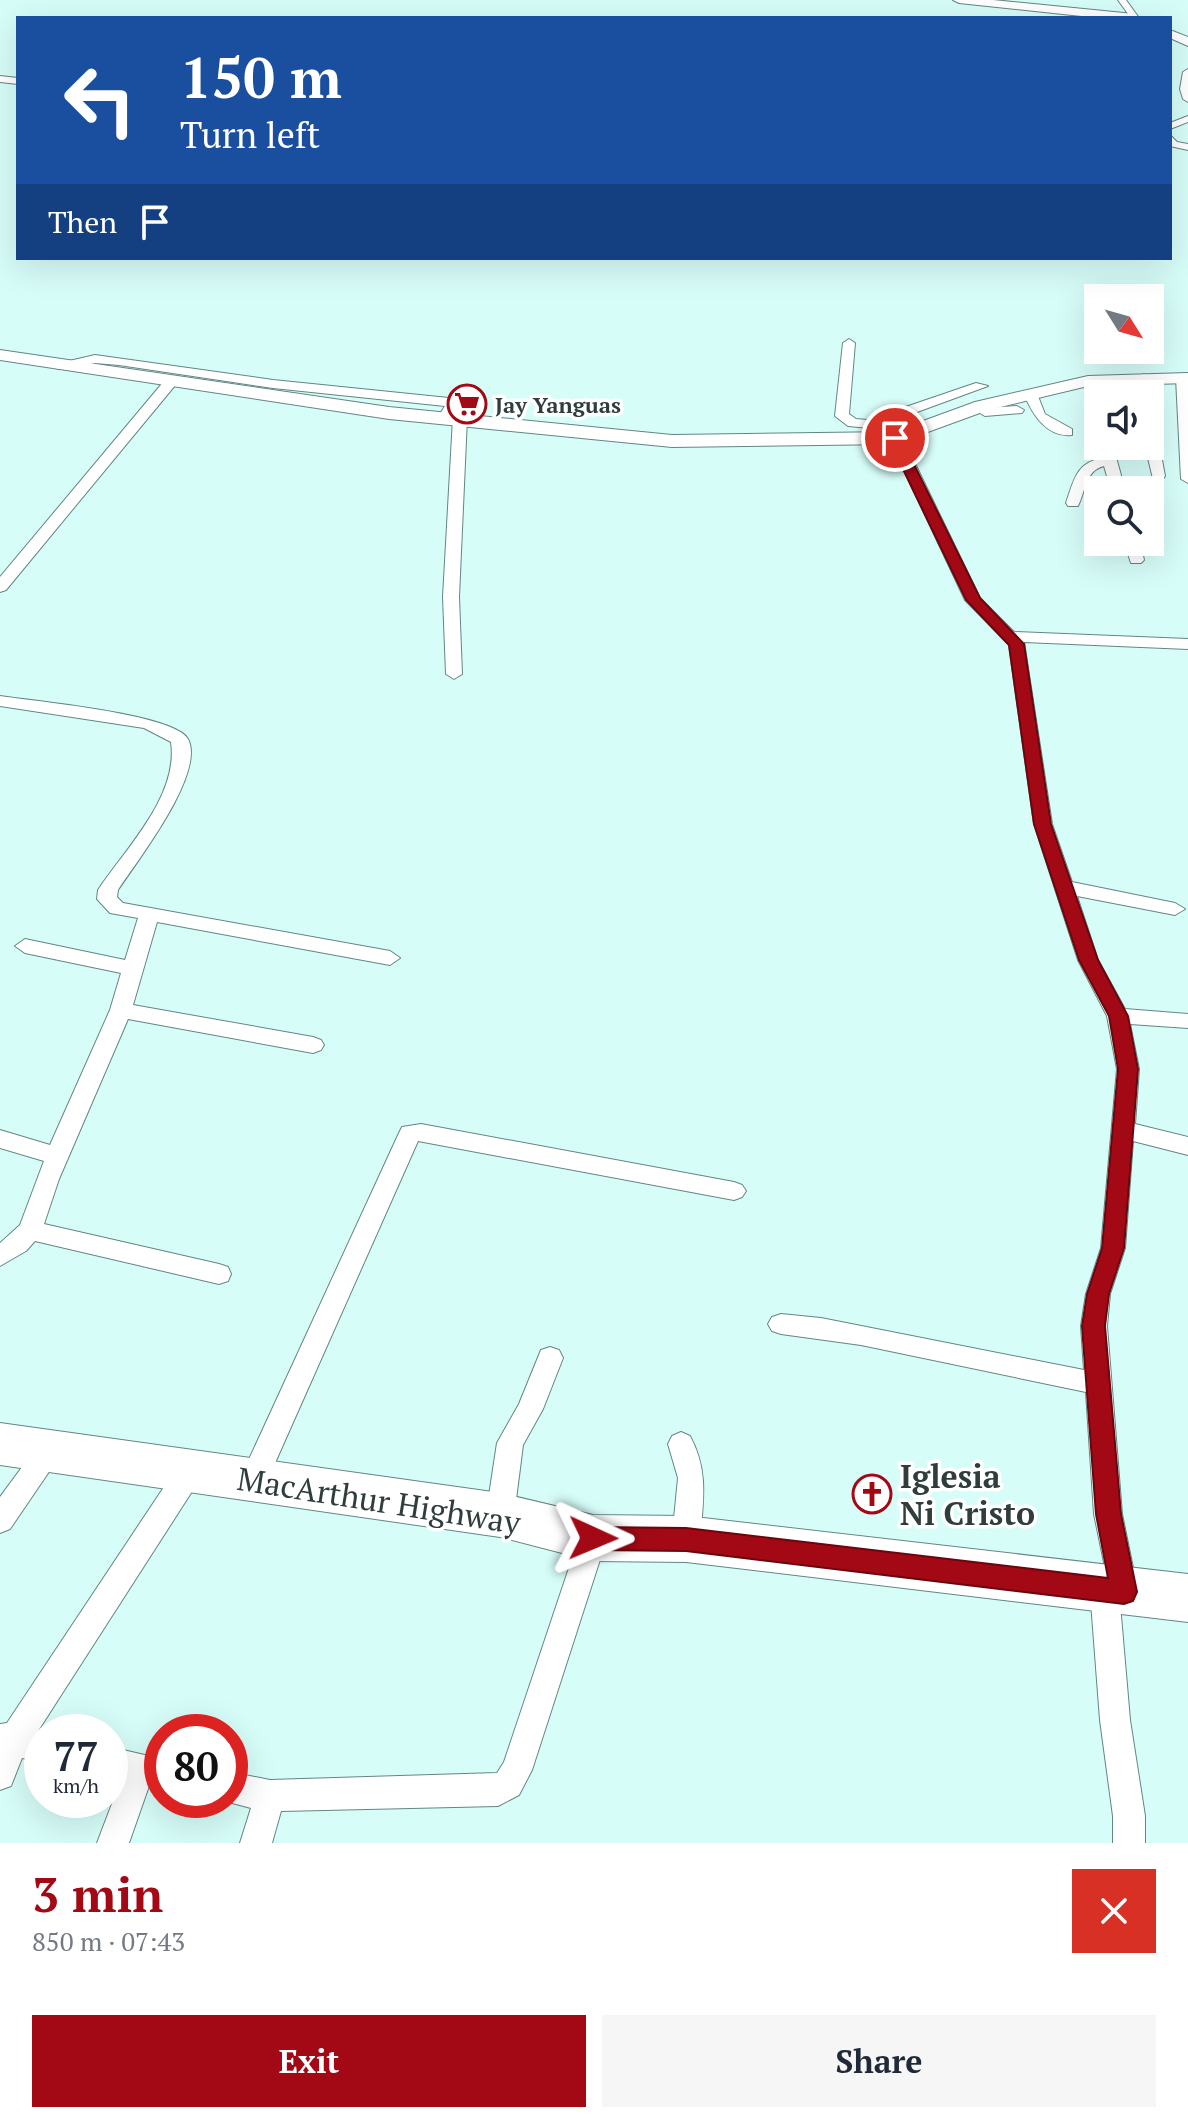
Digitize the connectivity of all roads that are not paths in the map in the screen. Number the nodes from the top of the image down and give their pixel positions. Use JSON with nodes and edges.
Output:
{"nodes":[{"id":1,"x":959,"y":0,"type":"edge"},
{"id":2,"x":1115,"y":16,"type":"edge"},
{"id":3,"x":1172,"y":85,"type":"edge"},
{"id":4,"x":1187,"y":87,"type":"edge"},
{"id":5,"x":1188,"y":111,"type":"edge"},
{"id":6,"x":1173,"y":114,"type":"edge"},
{"id":7,"x":1188,"y":119,"type":"edge"},
{"id":8,"x":849,"y":343,"type":"dead end"},
{"id":9,"x":0,"y":355,"type":"edge"},
{"id":10,"x":58,"y":365,"type":"junction"},
{"id":11,"x":1185,"y":378,"type":"edge"},
{"id":12,"x":1164,"y":382,"type":"edge"},
{"id":13,"x":170,"y":383,"type":"junction"},
{"id":14,"x":1084,"y":383,"type":"edge"},
{"id":15,"x":1031,"y":394,"type":"junction"},
{"id":16,"x":982,"y":401,"type":"junction"},
{"id":17,"x":1017,"y":410,"type":"dead end"},
{"id":18,"x":453,"y":418,"type":"junction"},
{"id":19,"x":992,"y":429,"type":"dead end"},
{"id":20,"x":890,"y":432,"type":"junction"},
{"id":21,"x":1067,"y":432,"type":"dead end"},
{"id":22,"x":1155,"y":460,"type":"edge"},
{"id":23,"x":1110,"y":461,"type":"joint"},
{"id":24,"x":1114,"y":476,"type":"edge"},
{"id":25,"x":1158,"y":476,"type":"dead end"},
{"id":26,"x":1188,"y":479,"type":"edge"},
{"id":27,"x":1073,"y":503,"type":"dead end"},
{"id":28,"x":1135,"y":556,"type":"edge"},
{"id":29,"x":1136,"y":560,"type":"dead end"},
{"id":30,"x":0,"y":587,"type":"edge"},
{"id":31,"x":1013,"y":637,"type":"junction"},
{"id":32,"x":1188,"y":644,"type":"edge"},
{"id":33,"x":454,"y":674,"type":"dead end"},
{"id":34,"x":0,"y":701,"type":"edge"},
{"id":35,"x":1064,"y":887,"type":"junction"},
{"id":36,"x":1175,"y":909,"type":"dead end"},
{"id":37,"x":149,"y":914,"type":"junction"},
{"id":38,"x":25,"y":946,"type":"dead end"},
{"id":39,"x":390,"y":958,"type":"dead end"},
{"id":40,"x":133,"y":969,"type":"junction"},
{"id":41,"x":121,"y":1010,"type":"junction"},
{"id":42,"x":1118,"y":1016,"type":"junction"},
{"id":43,"x":1188,"y":1021,"type":"edge"},
{"id":44,"x":313,"y":1045,"type":"dead end"},
{"id":45,"x":1123,"y":1130,"type":"junction"},
{"id":46,"x":0,"y":1139,"type":"edge"},
{"id":47,"x":1188,"y":1146,"type":"edge"},
{"id":48,"x":57,"y":1156,"type":"junction"},
{"id":49,"x":734,"y":1191,"type":"dead end"},
{"id":50,"x":30,"y":1230,"type":"junction"},
{"id":51,"x":0,"y":1256,"type":"edge"},
{"id":52,"x":219,"y":1274,"type":"dead end"},
{"id":53,"x":781,"y":1324,"type":"dead end"},
{"id":54,"x":550,"y":1358,"type":"dead end"},
{"id":55,"x":1097,"y":1383,"type":"junction"},
{"id":56,"x":0,"y":1444,"type":"edge"},
{"id":57,"x":681,"y":1444,"type":"dead end"},
{"id":58,"x":48,"y":1452,"type":"junction"},
{"id":59,"x":190,"y":1471,"type":"junction"},
{"id":60,"x":253,"y":1481,"type":"junction"},
{"id":61,"x":500,"y":1515,"type":"junction"},
{"id":62,"x":0,"y":1520,"type":"edge"},
{"id":63,"x":593,"y":1538,"type":"junction"},
{"id":64,"x":686,"y":1539,"type":"junction"},
{"id":65,"x":1114,"y":1591,"type":"junction"},
{"id":66,"x":1188,"y":1598,"type":"edge"},
{"id":67,"x":19,"y":1741,"type":"edge"},
{"id":68,"x":137,"y":1768,"type":"edge"},
{"id":69,"x":0,"y":1775,"type":"edge"},
{"id":70,"x":248,"y":1792,"type":"edge"},
{"id":71,"x":270,"y":1796,"type":"junction"},
{"id":72,"x":113,"y":1843,"type":"edge"},
{"id":73,"x":256,"y":1843,"type":"edge"},
{"id":74,"x":1129,"y":1843,"type":"edge"}],
"edges":[{"from":1,"to":2,"type":"street"},
{"from":3,"to":4,"type":"street"},
{"from":5,"to":6,"type":"street"},
{"from":6,"to":7,"type":"street"},
{"from":8,"to":20,"type":"street"},
{"from":9,"to":10,"type":"street"},
{"from":10,"to":13,"type":"street"},
{"from":10,"to":18,"type":"street"},
{"from":11,"to":12,"type":"street"},
{"from":11,"to":26,"type":"street"},
{"from":13,"to":18,"type":"street"},
{"from":13,"to":30,"type":"street"},
{"from":14,"to":15,"type":"street"},
{"from":15,"to":16,"type":"street"},
{"from":15,"to":21,"type":"street"},
{"from":16,"to":17,"type":"street"},
{"from":16,"to":19,"type":"street"},
{"from":16,"to":20,"type":"street"},
{"from":18,"to":20,"type":"street"},
{"from":18,"to":33,"type":"street"},
{"from":20,"to":31,"type":"street"},
{"from":22,"to":25,"type":"street"},
{"from":23,"to":24,"type":"street"},
{"from":23,"to":27,"type":"street"},
{"from":28,"to":29,"type":"street"},
{"from":31,"to":32,"type":"street"},
{"from":31,"to":35,"type":"street"},
{"from":34,"to":37,"type":"street"},
{"from":35,"to":36,"type":"street"},
{"from":35,"to":42,"type":"street"},
{"from":37,"to":39,"type":"street"},
{"from":37,"to":40,"type":"street"},
{"from":38,"to":40,"type":"street"},
{"from":40,"to":41,"type":"street"},
{"from":41,"to":44,"type":"street"},
{"from":41,"to":48,"type":"street"},
{"from":42,"to":43,"type":"street"},
{"from":42,"to":45,"type":"street"},
{"from":45,"to":47,"type":"street"},
{"from":45,"to":55,"type":"street"},
{"from":46,"to":48,"type":"street"},
{"from":48,"to":50,"type":"street"},
{"from":49,"to":60,"type":"street"},
{"from":50,"to":51,"type":"street"},
{"from":50,"to":52,"type":"street"},
{"from":53,"to":55,"type":"street"},
{"from":54,"to":61,"type":"street"},
{"from":55,"to":65,"type":"street"},
{"from":56,"to":58,"type":"highway","name":"MacArthur Highway"},
{"from":57,"to":64,"type":"street"},
{"from":58,"to":59,"type":"highway","name":"MacArthur Highway"},
{"from":58,"to":62,"type":"street"},
{"from":59,"to":60,"type":"highway","name":"MacArthur Highway"},
{"from":59,"to":67,"type":"street"},
{"from":60,"to":61,"type":"highway","name":"MacArthur Highway"},
{"from":61,"to":63,"type":"highway","name":"MacArthur Highway"},
{"from":63,"to":64,"type":"highway","name":"MacArthur Highway"},
{"from":63,"to":71,"type":"street"},
{"from":64,"to":65,"type":"highway","name":"MacArthur Highway"},
{"from":65,"to":66,"type":"highway","name":"MacArthur Highway"},
{"from":65,"to":74,"type":"street"},
{"from":67,"to":69,"type":"street"},
{"from":68,"to":72,"type":"street"},
{"from":70,"to":71,"type":"street"},
{"from":71,"to":73,"type":"street"}]}
